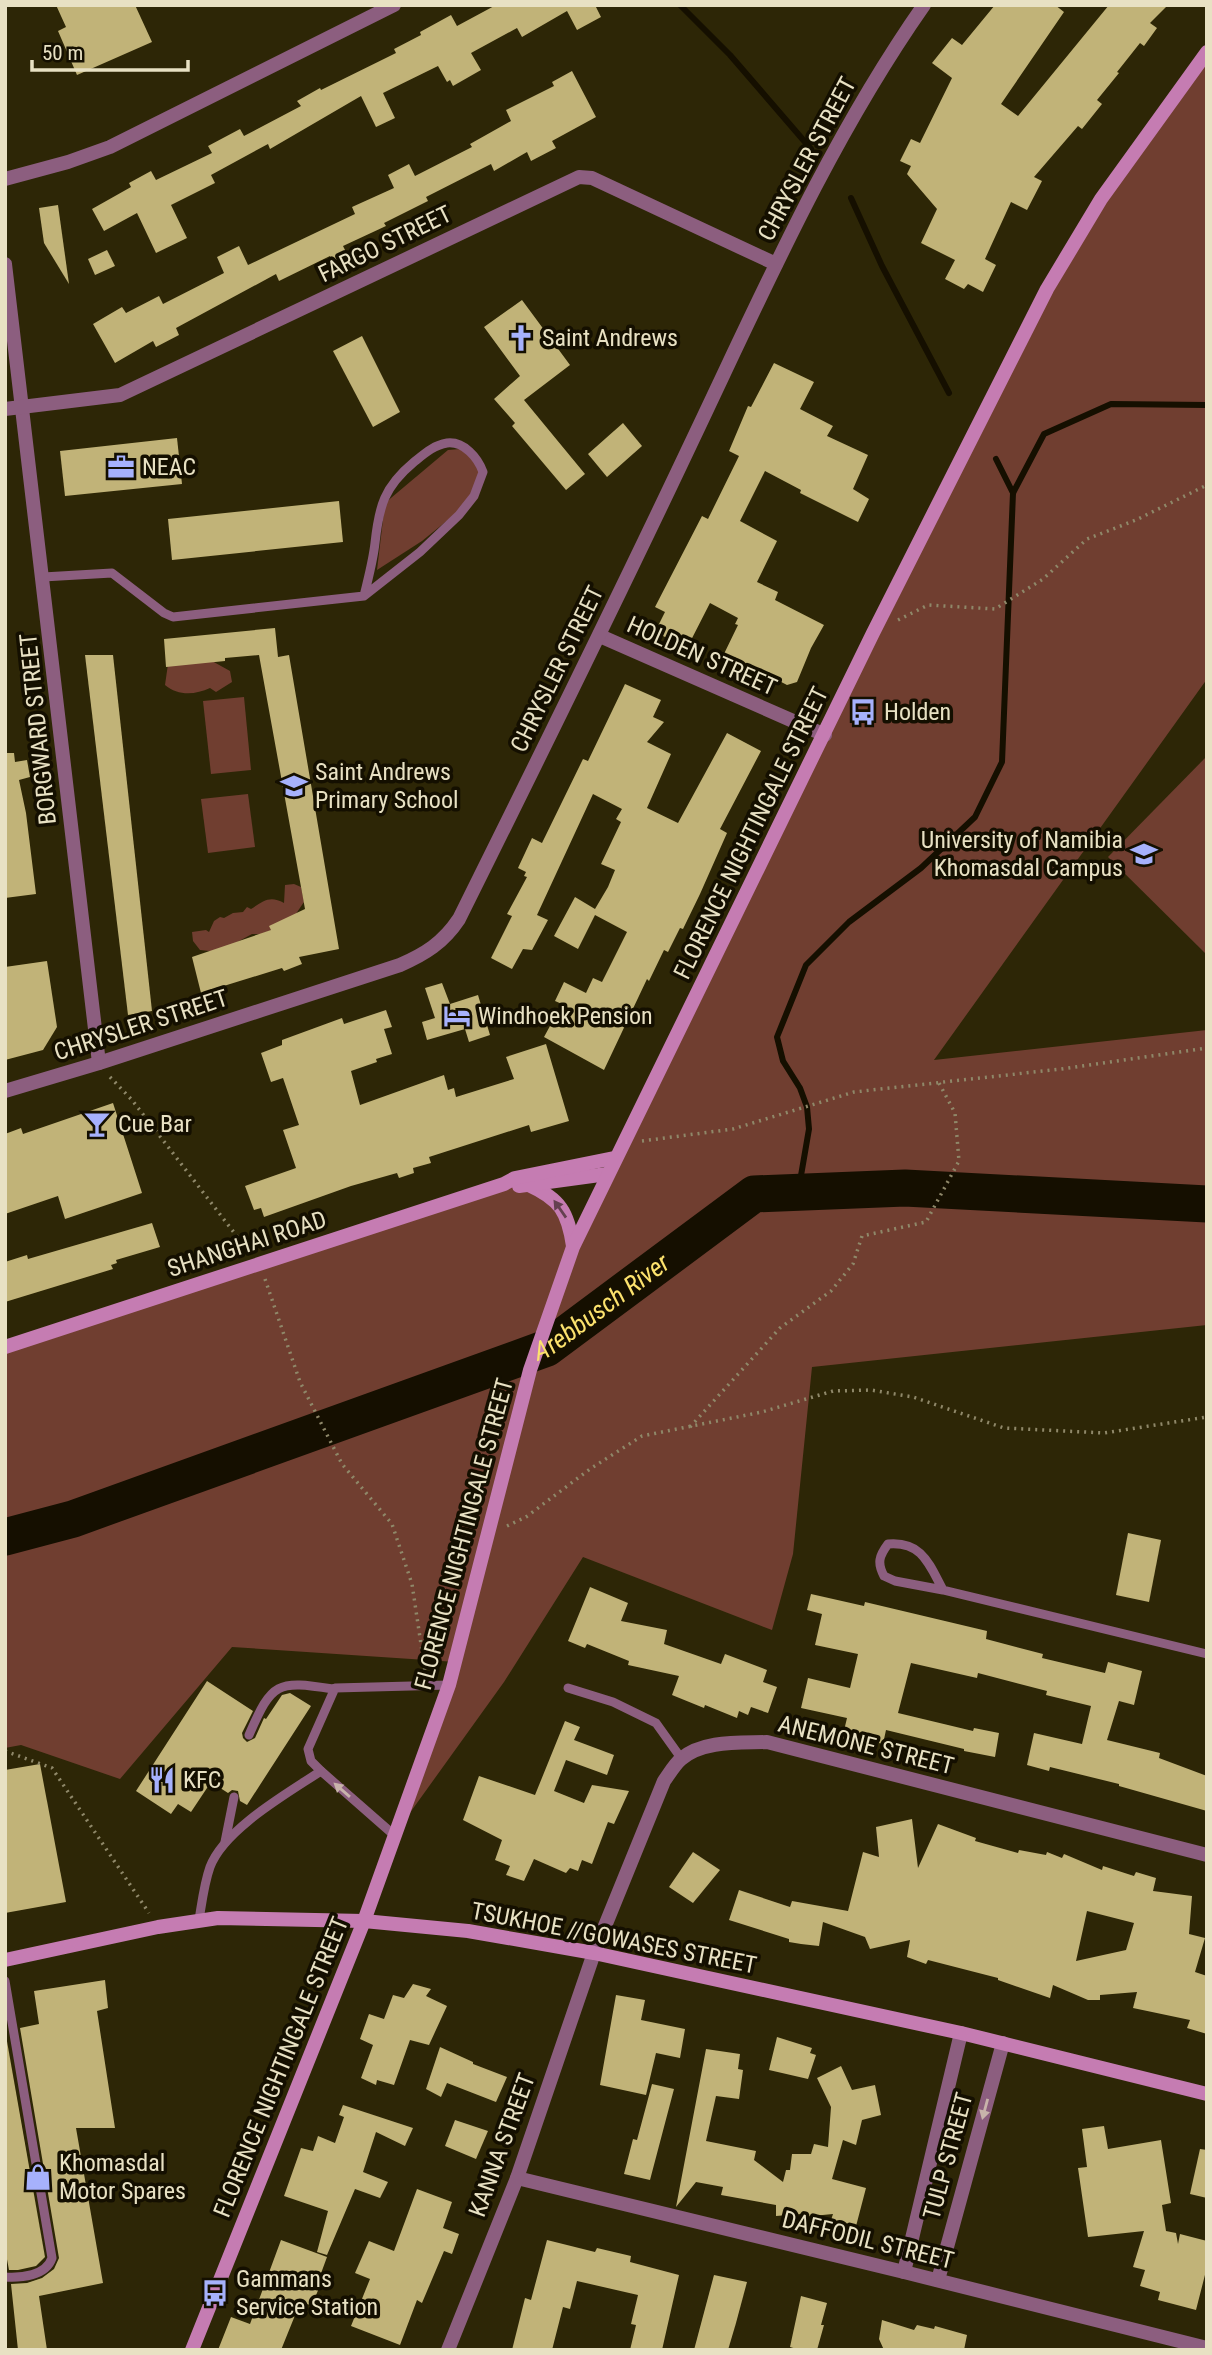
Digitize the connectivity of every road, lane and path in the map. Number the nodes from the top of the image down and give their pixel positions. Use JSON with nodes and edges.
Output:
{"nodes":[{"id":1,"x":394,"y":5,"type":"edge"},
{"id":2,"x":924,"y":5,"type":"edge"},
{"id":3,"x":1207,"y":52,"type":"edge"},
{"id":4,"x":5,"y":179,"type":"edge"},
{"id":5,"x":5,"y":264,"type":"edge"},
{"id":6,"x":776,"y":264,"type":"junction"},
{"id":7,"x":22,"y":407,"type":"junction"},
{"id":8,"x":5,"y":408,"type":"edge"},
{"id":9,"x":1207,"y":485,"type":"edge"},
{"id":10,"x":43,"y":577,"type":"junction"},
{"id":11,"x":364,"y":596,"type":"junction"},
{"id":12,"x":873,"y":633,"type":"junction"},
{"id":13,"x":600,"y":636,"type":"junction"},
{"id":14,"x":825,"y":735,"type":"junction"},
{"id":15,"x":1207,"y":1048,"type":"edge"},
{"id":16,"x":99,"y":1063,"type":"junction"},
{"id":17,"x":939,"y":1083,"type":"junction"},
{"id":18,"x":5,"y":1091,"type":"edge"},
{"id":19,"x":623,"y":1143,"type":"junction"},
{"id":20,"x":614,"y":1158,"type":"junction"},
{"id":21,"x":607,"y":1174,"type":"junction"},
{"id":22,"x":504,"y":1184,"type":"junction"},
{"id":23,"x":529,"y":1185,"type":"junction"},
{"id":24,"x":573,"y":1247,"type":"junction"},
{"id":25,"x":259,"y":1265,"type":"junction"},
{"id":26,"x":5,"y":1347,"type":"edge"},
{"id":27,"x":1207,"y":1417,"type":"edge"},
{"id":28,"x":688,"y":1428,"type":"junction"},
{"id":29,"x":488,"y":1535,"type":"junction"},
{"id":30,"x":943,"y":1590,"type":"junction"},
{"id":31,"x":1207,"y":1654,"type":"edge"},
{"id":32,"x":449,"y":1685,"type":"junction"},
{"id":33,"x":428,"y":1686,"type":"junction"},
{"id":34,"x":568,"y":1688,"type":"dead end"},
{"id":35,"x":333,"y":1689,"type":"junction"},
{"id":36,"x":249,"y":1735,"type":"dead end"},
{"id":37,"x":5,"y":1751,"type":"edge"},
{"id":38,"x":681,"y":1758,"type":"junction"},
{"id":39,"x":321,"y":1771,"type":"junction"},
{"id":40,"x":234,"y":1797,"type":"dead end"},
{"id":41,"x":394,"y":1835,"type":"junction"},
{"id":42,"x":225,"y":1842,"type":"junction"},
{"id":43,"x":1207,"y":1855,"type":"edge"},
{"id":44,"x":199,"y":1920,"type":"junction"},
{"id":45,"x":364,"y":1921,"type":"junction"},
{"id":46,"x":158,"y":1927,"type":"junction"},
{"id":47,"x":594,"y":1953,"type":"junction"},
{"id":48,"x":5,"y":1960,"type":"edge"},
{"id":49,"x":5,"y":1981,"type":"edge"},
{"id":50,"x":961,"y":2033,"type":"junction"},
{"id":51,"x":1003,"y":2043,"type":"junction"},
{"id":52,"x":1207,"y":2094,"type":"edge"},
{"id":53,"x":517,"y":2178,"type":"junction"},
{"id":54,"x":904,"y":2272,"type":"junction"},
{"id":55,"x":5,"y":2277,"type":"edge"},
{"id":56,"x":938,"y":2280,"type":"junction"},
{"id":57,"x":1207,"y":2348,"type":"edge"},
{"id":58,"x":192,"y":2350,"type":"edge"},
{"id":59,"x":448,"y":2350,"type":"edge"}],
"edges":[{"from":1,"to":4,"type":"street"},
{"from":2,"to":6,"type":"street","name":"CHRYSLER STREET"},
{"from":3,"to":12,"type":"main road","name":"FLORENCE NIGHTINGALE STREET"},
{"from":5,"to":7,"type":"street","name":"BORGWARD STREET"},
{"from":6,"to":7,"type":"street","name":"FARGO STREET"},
{"from":6,"to":13,"type":"street","name":"CHRYSLER STREET"},
{"from":7,"to":8,"type":"street","name":"FARGO STREET"},
{"from":7,"to":10,"type":"street","name":"BORGWARD STREET"},
{"from":9,"to":12,"type":"path"},
{"from":10,"to":11,"type":"lane"},
{"from":10,"to":16,"type":"street","name":"BORGWARD STREET"},
{"from":11,"to":11,"type":"lane"},
{"from":12,"to":14,"type":"main road","name":"FLORENCE NIGHTINGALE STREET"},
{"from":13,"to":14,"type":"street","name":"HOLDEN STREET"},
{"from":13,"to":16,"type":"street","name":"CHRYSLER STREET"},
{"from":14,"to":19,"type":"main road","name":"FLORENCE NIGHTINGALE STREET"},
{"from":15,"to":17,"type":"path"},
{"from":16,"to":18,"type":"street","name":"CHRYSLER STREET"},
{"from":16,"to":25,"type":"path"},
{"from":17,"to":19,"type":"path"},
{"from":17,"to":28,"type":"path"},
{"from":19,"to":20,"type":"main road","name":"FLORENCE NIGHTINGALE STREET"},
{"from":20,"to":21,"type":"main road","name":"FLORENCE NIGHTINGALE STREET"},
{"from":20,"to":22,"type":"main road","name":"SHANGHAI ROAD"},
{"from":21,"to":23,"type":"main road","name":"SHANGHAI ROAD"},
{"from":21,"to":24,"type":"main road","name":"FLORENCE NIGHTINGALE STREET"},
{"from":22,"to":23,"type":"main road","name":"SHANGHAI ROAD"},
{"from":22,"to":25,"type":"main road","name":"SHANGHAI ROAD"},
{"from":24,"to":23,"type":"main road","one_way":true},
{"from":24,"to":29,"type":"main road","name":"FLORENCE NIGHTINGALE STREET"},
{"from":25,"to":26,"type":"main road","name":"SHANGHAI ROAD"},
{"from":25,"to":33,"type":"path"},
{"from":27,"to":28,"type":"path"},
{"from":28,"to":29,"type":"path"},
{"from":29,"to":32,"type":"main road","name":"FLORENCE NIGHTINGALE STREET"},
{"from":30,"to":30,"type":"lane"},
{"from":30,"to":31,"type":"lane"},
{"from":32,"to":33,"type":"lane"},
{"from":32,"to":41,"type":"main road","name":"FLORENCE NIGHTINGALE STREET"},
{"from":33,"to":35,"type":"lane"},
{"from":34,"to":38,"type":"lane"},
{"from":35,"to":36,"type":"lane"},
{"from":35,"to":39,"type":"lane"},
{"from":37,"to":46,"type":"path"},
{"from":38,"to":43,"type":"street","name":"ANEMONE STREET"},
{"from":38,"to":47,"type":"street"},
{"from":41,"to":39,"type":"lane","one_way":true},
{"from":39,"to":42,"type":"lane"},
{"from":40,"to":42,"type":"lane"},
{"from":41,"to":45,"type":"main road","name":"FLORENCE NIGHTINGALE STREET"},
{"from":42,"to":44,"type":"lane"},
{"from":44,"to":45,"type":"main road","name":"TSUKHOE //GOWASES STREET"},
{"from":44,"to":46,"type":"main road","name":"TSUKHOE //GOWASES STREET"},
{"from":45,"to":47,"type":"main road","name":"TSUKHOE //GOWASES STREET"},
{"from":45,"to":58,"type":"main road","name":"FLORENCE NIGHTINGALE STREET"},
{"from":46,"to":48,"type":"main road","name":"TSUKHOE //GOWASES STREET"},
{"from":47,"to":50,"type":"main road","name":"TSUKHOE //GOWASES STREET"},
{"from":47,"to":53,"type":"street","name":"KANNA STREET"},
{"from":49,"to":55,"type":"lane"},
{"from":50,"to":51,"type":"main road","name":"TSUKHOE //GOWASES STREET"},
{"from":50,"to":54,"type":"street","name":"TULP STREET"},
{"from":51,"to":52,"type":"main road","name":"TSUKHOE //GOWASES STREET"},
{"from":51,"to":56,"type":"street","name":"TULP STREET","one_way":true},
{"from":53,"to":54,"type":"street","name":"DAFFODIL STREET"},
{"from":53,"to":59,"type":"street","name":"KANNA STREET"},
{"from":54,"to":56,"type":"street","name":"DAFFODIL STREET"},
{"from":56,"to":57,"type":"street","name":"DAFFODIL STREET"}]}
